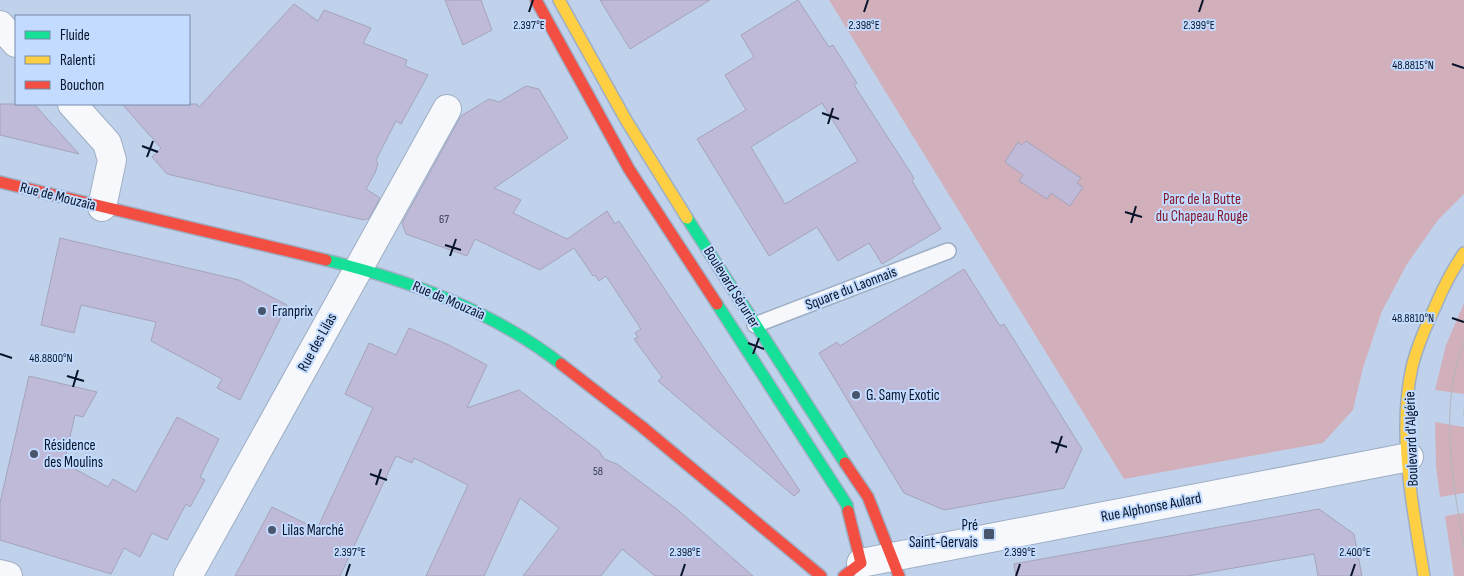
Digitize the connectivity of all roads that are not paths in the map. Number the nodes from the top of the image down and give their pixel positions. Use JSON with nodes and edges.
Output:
{"nodes":[{"id":1,"x":536,"y":0,"type":"edge"},
{"id":2,"x":559,"y":0,"type":"edge"},
{"id":3,"x":0,"y":25,"type":"edge"},
{"id":4,"x":15,"y":42,"type":"edge"},
{"id":5,"x":73,"y":105,"type":"edge"},
{"id":6,"x":447,"y":109,"type":"dead end"},
{"id":7,"x":0,"y":182,"type":"edge"},
{"id":8,"x":102,"y":207,"type":"junction"},
{"id":9,"x":948,"y":251,"type":"dead end"},
{"id":10,"x":1464,"y":253,"type":"edge"},
{"id":11,"x":358,"y":268,"type":"junction"},
{"id":12,"x":755,"y":325,"type":"junction"},
{"id":13,"x":1409,"y":457,"type":"junction"},
{"id":14,"x":896,"y":567,"type":"edge"},
{"id":15,"x":853,"y":570,"type":"edge"},
{"id":16,"x":0,"y":574,"type":"edge"},
{"id":17,"x":8,"y":576,"type":"edge"},
{"id":18,"x":188,"y":576,"type":"edge"},
{"id":19,"x":821,"y":576,"type":"edge"},
{"id":20,"x":1424,"y":576,"type":"edge"}],
"edges":[{"from":1,"to":15,"type":"street","name":"Boulevard Sérurier"},
{"from":2,"to":12,"type":"street","name":"Boulevard Sérurier"},
{"from":3,"to":4,"type":"street"},
{"from":5,"to":8,"type":"street"},
{"from":6,"to":11,"type":"street","name":"Rue des Lilas"},
{"from":7,"to":8,"type":"street","name":"Rue de Mouzaïa"},
{"from":8,"to":11,"type":"street","name":"Rue de Mouzaïa"},
{"from":9,"to":12,"type":"lane","name":"Square du Laonnais"},
{"from":10,"to":13,"type":"street","name":"Boulevard d'Algérie"},
{"from":11,"to":18,"type":"street","name":"Rue des Lilas"},
{"from":11,"to":19,"type":"street","name":"Rue de Mouzaïa"},
{"from":12,"to":14,"type":"street","name":"Boulevard Sérurier"},
{"from":13,"to":14,"type":"street","name":"Rue Alphonse Aulard"},
{"from":13,"to":20,"type":"street","name":"Boulevard d'Algérie"},
{"from":14,"to":15,"type":"street","name":"Rue Alphonse Aulard"},
{"from":16,"to":17,"type":"street"}]}
